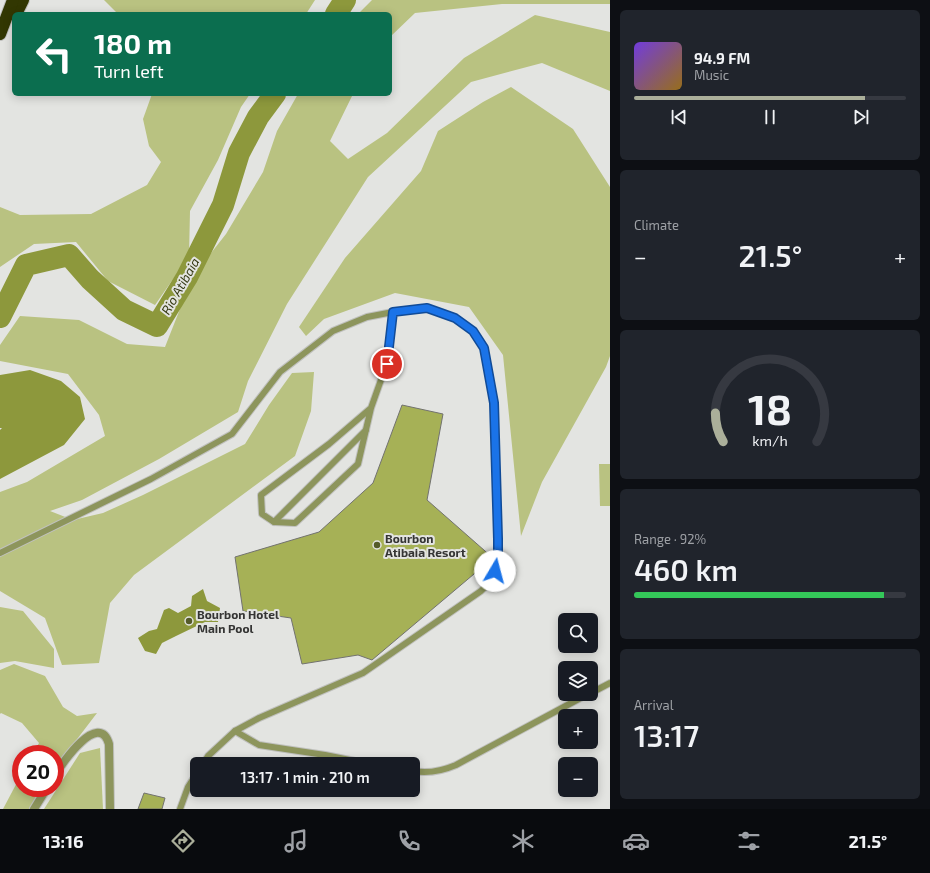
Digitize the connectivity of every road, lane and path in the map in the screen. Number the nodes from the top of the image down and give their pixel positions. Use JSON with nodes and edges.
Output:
{"nodes":[{"id":1,"x":13,"y":0,"type":"edge"},
{"id":2,"x":23,"y":0,"type":"edge"},
{"id":3,"x":17,"y":12,"type":"edge"},
{"id":4,"x":12,"y":22,"type":"edge"},
{"id":5,"x":0,"y":34,"type":"edge"},
{"id":6,"x":0,"y":45,"type":"edge"},
{"id":7,"x":393,"y":312,"type":"junction"},
{"id":8,"x":371,"y":408,"type":"junction"},
{"id":9,"x":366,"y":430,"type":"junction"},
{"id":10,"x":274,"y":522,"type":"junction"},
{"id":11,"x":0,"y":554,"type":"edge"},
{"id":12,"x":610,"y":683,"type":"edge"},
{"id":13,"x":598,"y":689,"type":"edge"},
{"id":14,"x":575,"y":701,"type":"edge"},
{"id":15,"x":235,"y":732,"type":"junction"},
{"id":16,"x":207,"y":757,"type":"edge"},
{"id":17,"x":335,"y":757,"type":"edge"},
{"id":18,"x":64,"y":761,"type":"edge"},
{"id":19,"x":420,"y":773,"type":"edge"},
{"id":20,"x":190,"y":784,"type":"edge"},
{"id":21,"x":41,"y":797,"type":"edge"},
{"id":22,"x":34,"y":809,"type":"edge"},
{"id":23,"x":110,"y":809,"type":"edge"},
{"id":24,"x":180,"y":809,"type":"edge"}],
"edges":[{"from":1,"to":5,"type":"highway"},
{"from":2,"to":3,"type":"highway"},
{"from":4,"to":6,"type":"highway"},
{"from":7,"to":8,"type":"lane"},
{"from":7,"to":11,"type":"lane"},
{"from":7,"to":15,"type":"lane"},
{"from":8,"to":9,"type":"lane"},
{"from":8,"to":10,"type":"lane"},
{"from":9,"to":10,"type":"lane"},
{"from":9,"to":10,"type":"lane"},
{"from":12,"to":13,"type":"lane"},
{"from":14,"to":19,"type":"lane"},
{"from":15,"to":16,"type":"lane"},
{"from":15,"to":17,"type":"lane"},
{"from":18,"to":23,"type":"street"},
{"from":20,"to":24,"type":"lane"},
{"from":21,"to":22,"type":"street"}]}
